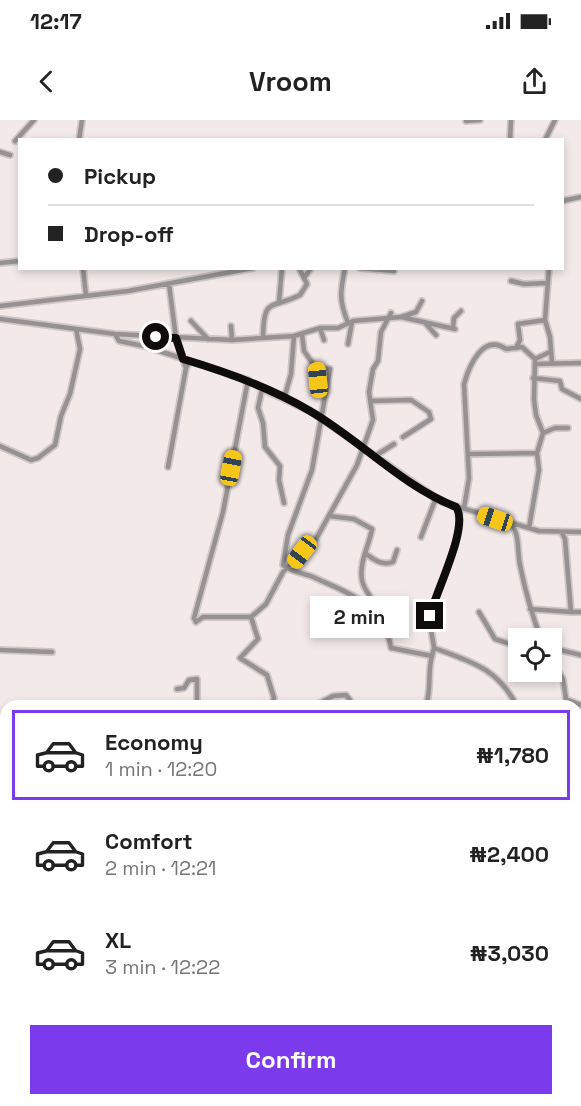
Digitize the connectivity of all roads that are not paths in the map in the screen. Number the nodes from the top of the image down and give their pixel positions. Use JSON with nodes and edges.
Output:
{"nodes":[{"id":1,"x":34,"y":120,"type":"edge"},
{"id":2,"x":82,"y":120,"type":"edge"},
{"id":3,"x":480,"y":120,"type":"edge"},
{"id":4,"x":511,"y":120,"type":"edge"},
{"id":5,"x":555,"y":120,"type":"edge"},
{"id":6,"x":466,"y":122,"type":"dead end"},
{"id":7,"x":79,"y":138,"type":"edge"},
{"id":8,"x":510,"y":138,"type":"edge"},
{"id":9,"x":546,"y":138,"type":"edge"},
{"id":10,"x":15,"y":141,"type":"dead end"},
{"id":11,"x":0,"y":152,"type":"edge"},
{"id":12,"x":10,"y":155,"type":"dead end"},
{"id":13,"x":581,"y":197,"type":"edge"},
{"id":14,"x":564,"y":201,"type":"edge"},
{"id":15,"x":18,"y":261,"type":"edge"},
{"id":16,"x":0,"y":263,"type":"edge"},
{"id":17,"x":83,"y":270,"type":"edge"},
{"id":18,"x":242,"y":270,"type":"edge"},
{"id":19,"x":282,"y":270,"type":"edge"},
{"id":20,"x":300,"y":270,"type":"edge"},
{"id":21,"x":309,"y":270,"type":"edge"},
{"id":22,"x":345,"y":270,"type":"edge"},
{"id":23,"x":549,"y":270,"type":"edge"},
{"id":24,"x":304,"y":278,"type":"junction"},
{"id":25,"x":511,"y":281,"type":"dead end"},
{"id":26,"x":548,"y":283,"type":"junction"},
{"id":27,"x":168,"y":284,"type":"junction"},
{"id":28,"x":86,"y":296,"type":"junction"},
{"id":29,"x":422,"y":301,"type":"dead end"},
{"id":30,"x":279,"y":302,"type":"junction"},
{"id":31,"x":0,"y":306,"type":"edge"},
{"id":32,"x":420,"y":308,"type":"junction"},
{"id":33,"x":461,"y":311,"type":"dead end"},
{"id":34,"x":391,"y":313,"type":"dead end"},
{"id":35,"x":401,"y":317,"type":"junction"},
{"id":36,"x":0,"y":319,"type":"edge"},
{"id":37,"x":387,"y":320,"type":"junction"},
{"id":38,"x":544,"y":320,"type":"junction"},
{"id":39,"x":191,"y":321,"type":"dead end"},
{"id":40,"x":350,"y":323,"type":"junction"},
{"id":41,"x":423,"y":323,"type":"junction"},
{"id":42,"x":264,"y":325,"type":"junction"},
{"id":43,"x":231,"y":326,"type":"dead end"},
{"id":44,"x":320,"y":328,"type":"junction"},
{"id":45,"x":76,"y":329,"type":"junction"},
{"id":46,"x":115,"y":334,"type":"junction"},
{"id":47,"x":302,"y":334,"type":"junction"},
{"id":48,"x":274,"y":335,"type":"junction"},
{"id":49,"x":436,"y":335,"type":"dead end"},
{"id":50,"x":263,"y":336,"type":"junction"},
{"id":51,"x":294,"y":336,"type":"junction"},
{"id":52,"x":176,"y":338,"type":"junction"},
{"id":53,"x":208,"y":339,"type":"junction"},
{"id":54,"x":232,"y":340,"type":"junction"},
{"id":55,"x":324,"y":340,"type":"dead end"},
{"id":56,"x":348,"y":344,"type":"dead end"},
{"id":57,"x":516,"y":348,"type":"junction"},
{"id":58,"x":550,"y":351,"type":"junction"},
{"id":59,"x":183,"y":359,"type":"junction"},
{"id":60,"x":190,"y":361,"type":"junction"},
{"id":61,"x":535,"y":362,"type":"junction"},
{"id":62,"x":552,"y":363,"type":"junction"},
{"id":63,"x":581,"y":363,"type":"edge"},
{"id":64,"x":186,"y":368,"type":"junction"},
{"id":65,"x":316,"y":368,"type":"junction"},
{"id":66,"x":534,"y":378,"type":"junction"},
{"id":67,"x":248,"y":380,"type":"junction"},
{"id":68,"x":327,"y":387,"type":"junction"},
{"id":69,"x":262,"y":389,"type":"junction"},
{"id":70,"x":284,"y":399,"type":"junction"},
{"id":71,"x":581,"y":399,"type":"edge"},
{"id":72,"x":370,"y":401,"type":"junction"},
{"id":73,"x":324,"y":405,"type":"junction"},
{"id":74,"x":310,"y":411,"type":"junction"},
{"id":75,"x":321,"y":418,"type":"junction"},
{"id":76,"x":568,"y":428,"type":"dead end"},
{"id":77,"x":543,"y":433,"type":"junction"},
{"id":78,"x":403,"y":437,"type":"dead end"},
{"id":79,"x":394,"y":444,"type":"dead end"},
{"id":80,"x":0,"y":446,"type":"edge"},
{"id":81,"x":363,"y":447,"type":"junction"},
{"id":82,"x":537,"y":453,"type":"junction"},
{"id":83,"x":469,"y":454,"type":"junction"},
{"id":84,"x":375,"y":456,"type":"junction"},
{"id":85,"x":168,"y":466,"type":"dead end"},
{"id":86,"x":436,"y":498,"type":"junction"},
{"id":87,"x":284,"y":503,"type":"dead end"},
{"id":88,"x":456,"y":507,"type":"junction"},
{"id":89,"x":464,"y":508,"type":"junction"},
{"id":90,"x":329,"y":516,"type":"junction"},
{"id":91,"x":511,"y":523,"type":"junction"},
{"id":92,"x":529,"y":528,"type":"junction"},
{"id":93,"x":581,"y":532,"type":"edge"},
{"id":94,"x":562,"y":533,"type":"junction"},
{"id":95,"x":421,"y":537,"type":"dead end"},
{"id":96,"x":397,"y":550,"type":"dead end"},
{"id":97,"x":365,"y":553,"type":"junction"},
{"id":98,"x":287,"y":568,"type":"junction"},
{"id":99,"x":530,"y":609,"type":"junction"},
{"id":100,"x":375,"y":610,"type":"junction"},
{"id":101,"x":479,"y":612,"type":"dead end"},
{"id":102,"x":571,"y":612,"type":"junction"},
{"id":103,"x":581,"y":612,"type":"edge"},
{"id":104,"x":251,"y":617,"type":"junction"},
{"id":105,"x":538,"y":628,"type":"edge"},
{"id":106,"x":508,"y":643,"type":"edge"},
{"id":107,"x":434,"y":648,"type":"junction"},
{"id":108,"x":0,"y":650,"type":"edge"},
{"id":109,"x":562,"y":650,"type":"edge"},
{"id":110,"x":52,"y":652,"type":"dead end"},
{"id":111,"x":581,"y":655,"type":"edge"},
{"id":112,"x":432,"y":656,"type":"junction"},
{"id":113,"x":562,"y":679,"type":"edge"},
{"id":114,"x":177,"y":689,"type":"dead end"},
{"id":115,"x":197,"y":700,"type":"edge"},
{"id":116,"x":273,"y":700,"type":"edge"},
{"id":117,"x":327,"y":700,"type":"edge"},
{"id":118,"x":350,"y":700,"type":"edge"},
{"id":119,"x":428,"y":700,"type":"edge"},
{"id":120,"x":513,"y":700,"type":"edge"},
{"id":121,"x":568,"y":700,"type":"edge"}],
"edges":[{"from":1,"to":10,"type":"street"},
{"from":2,"to":7,"type":"street"},
{"from":3,"to":6,"type":"street"},
{"from":4,"to":8,"type":"street"},
{"from":5,"to":9,"type":"street"},
{"from":11,"to":12,"type":"street"},
{"from":13,"to":14,"type":"street"},
{"from":15,"to":16,"type":"street"},
{"from":17,"to":28,"type":"street"},
{"from":18,"to":27,"type":"street"},
{"from":19,"to":30,"type":"street"},
{"from":20,"to":24,"type":"street"},
{"from":21,"to":24,"type":"street"},
{"from":22,"to":40,"type":"street"},
{"from":23,"to":26,"type":"street"},
{"from":24,"to":30,"type":"street"},
{"from":25,"to":26,"type":"street"},
{"from":26,"to":38,"type":"street"},
{"from":27,"to":28,"type":"street"},
{"from":27,"to":52,"type":"street"},
{"from":28,"to":31,"type":"street"},
{"from":29,"to":32,"type":"street"},
{"from":30,"to":42,"type":"street"},
{"from":32,"to":35,"type":"street"},
{"from":32,"to":41,"type":"street"},
{"from":33,"to":41,"type":"street"},
{"from":34,"to":37,"type":"street"},
{"from":35,"to":37,"type":"street"},
{"from":35,"to":41,"type":"street"},
{"from":36,"to":45,"type":"street"},
{"from":37,"to":40,"type":"street"},
{"from":37,"to":72,"type":"street"},
{"from":38,"to":57,"type":"street"},
{"from":38,"to":58,"type":"street"},
{"from":39,"to":53,"type":"street"},
{"from":40,"to":44,"type":"street"},
{"from":40,"to":56,"type":"street"},
{"from":41,"to":49,"type":"street"},
{"from":42,"to":48,"type":"street"},
{"from":42,"to":50,"type":"street"},
{"from":43,"to":54,"type":"street"},
{"from":44,"to":47,"type":"street"},
{"from":44,"to":55,"type":"street"},
{"from":45,"to":46,"type":"street"},
{"from":45,"to":80,"type":"street"},
{"from":46,"to":52,"type":"street"},
{"from":46,"to":59,"type":"street"},
{"from":47,"to":51,"type":"street"},
{"from":47,"to":65,"type":"street"},
{"from":48,"to":50,"type":"street"},
{"from":48,"to":51,"type":"street"},
{"from":50,"to":54,"type":"street"},
{"from":51,"to":70,"type":"street"},
{"from":52,"to":53,"type":"street"},
{"from":52,"to":59,"type":"street"},
{"from":53,"to":54,"type":"street"},
{"from":57,"to":61,"type":"street"},
{"from":57,"to":83,"type":"street"},
{"from":58,"to":61,"type":"street"},
{"from":58,"to":62,"type":"street"},
{"from":59,"to":60,"type":"street"},
{"from":59,"to":64,"type":"street"},
{"from":60,"to":64,"type":"street"},
{"from":60,"to":67,"type":"street"},
{"from":61,"to":62,"type":"street"},
{"from":61,"to":66,"type":"street"},
{"from":62,"to":63,"type":"street"},
{"from":64,"to":85,"type":"street"},
{"from":65,"to":68,"type":"street"},
{"from":65,"to":68,"type":"street"},
{"from":66,"to":71,"type":"street"},
{"from":66,"to":77,"type":"street"},
{"from":67,"to":69,"type":"street"},
{"from":67,"to":104,"type":"street"},
{"from":68,"to":73,"type":"street"},
{"from":69,"to":70,"type":"street"},
{"from":69,"to":87,"type":"street"},
{"from":70,"to":74,"type":"street"},
{"from":72,"to":78,"type":"street"},
{"from":72,"to":81,"type":"street"},
{"from":73,"to":74,"type":"street"},
{"from":73,"to":75,"type":"street"},
{"from":74,"to":75,"type":"street"},
{"from":75,"to":81,"type":"street"},
{"from":75,"to":98,"type":"street"},
{"from":76,"to":77,"type":"street"},
{"from":77,"to":82,"type":"street"},
{"from":79,"to":84,"type":"street"},
{"from":81,"to":84,"type":"street"},
{"from":81,"to":90,"type":"street"},
{"from":82,"to":83,"type":"street"},
{"from":82,"to":92,"type":"street"},
{"from":83,"to":89,"type":"street"},
{"from":84,"to":86,"type":"street"},
{"from":86,"to":88,"type":"street"},
{"from":86,"to":95,"type":"street"},
{"from":88,"to":89,"type":"street"},
{"from":88,"to":107,"type":"street"},
{"from":89,"to":91,"type":"street"},
{"from":90,"to":97,"type":"street"},
{"from":90,"to":98,"type":"street"},
{"from":91,"to":92,"type":"street"},
{"from":91,"to":99,"type":"street"},
{"from":92,"to":94,"type":"street"},
{"from":93,"to":94,"type":"street"},
{"from":94,"to":102,"type":"street"},
{"from":96,"to":97,"type":"street"},
{"from":97,"to":100,"type":"street"},
{"from":98,"to":100,"type":"street"},
{"from":98,"to":104,"type":"street"},
{"from":99,"to":102,"type":"street"},
{"from":99,"to":105,"type":"street"},
{"from":100,"to":112,"type":"street"},
{"from":101,"to":106,"type":"street"},
{"from":102,"to":103,"type":"street"},
{"from":104,"to":116,"type":"street"},
{"from":107,"to":112,"type":"street"},
{"from":107,"to":120,"type":"street"},
{"from":108,"to":110,"type":"street"},
{"from":109,"to":111,"type":"street"},
{"from":112,"to":119,"type":"street"},
{"from":113,"to":121,"type":"street"},
{"from":114,"to":115,"type":"street"},
{"from":117,"to":118,"type":"street"}]}
